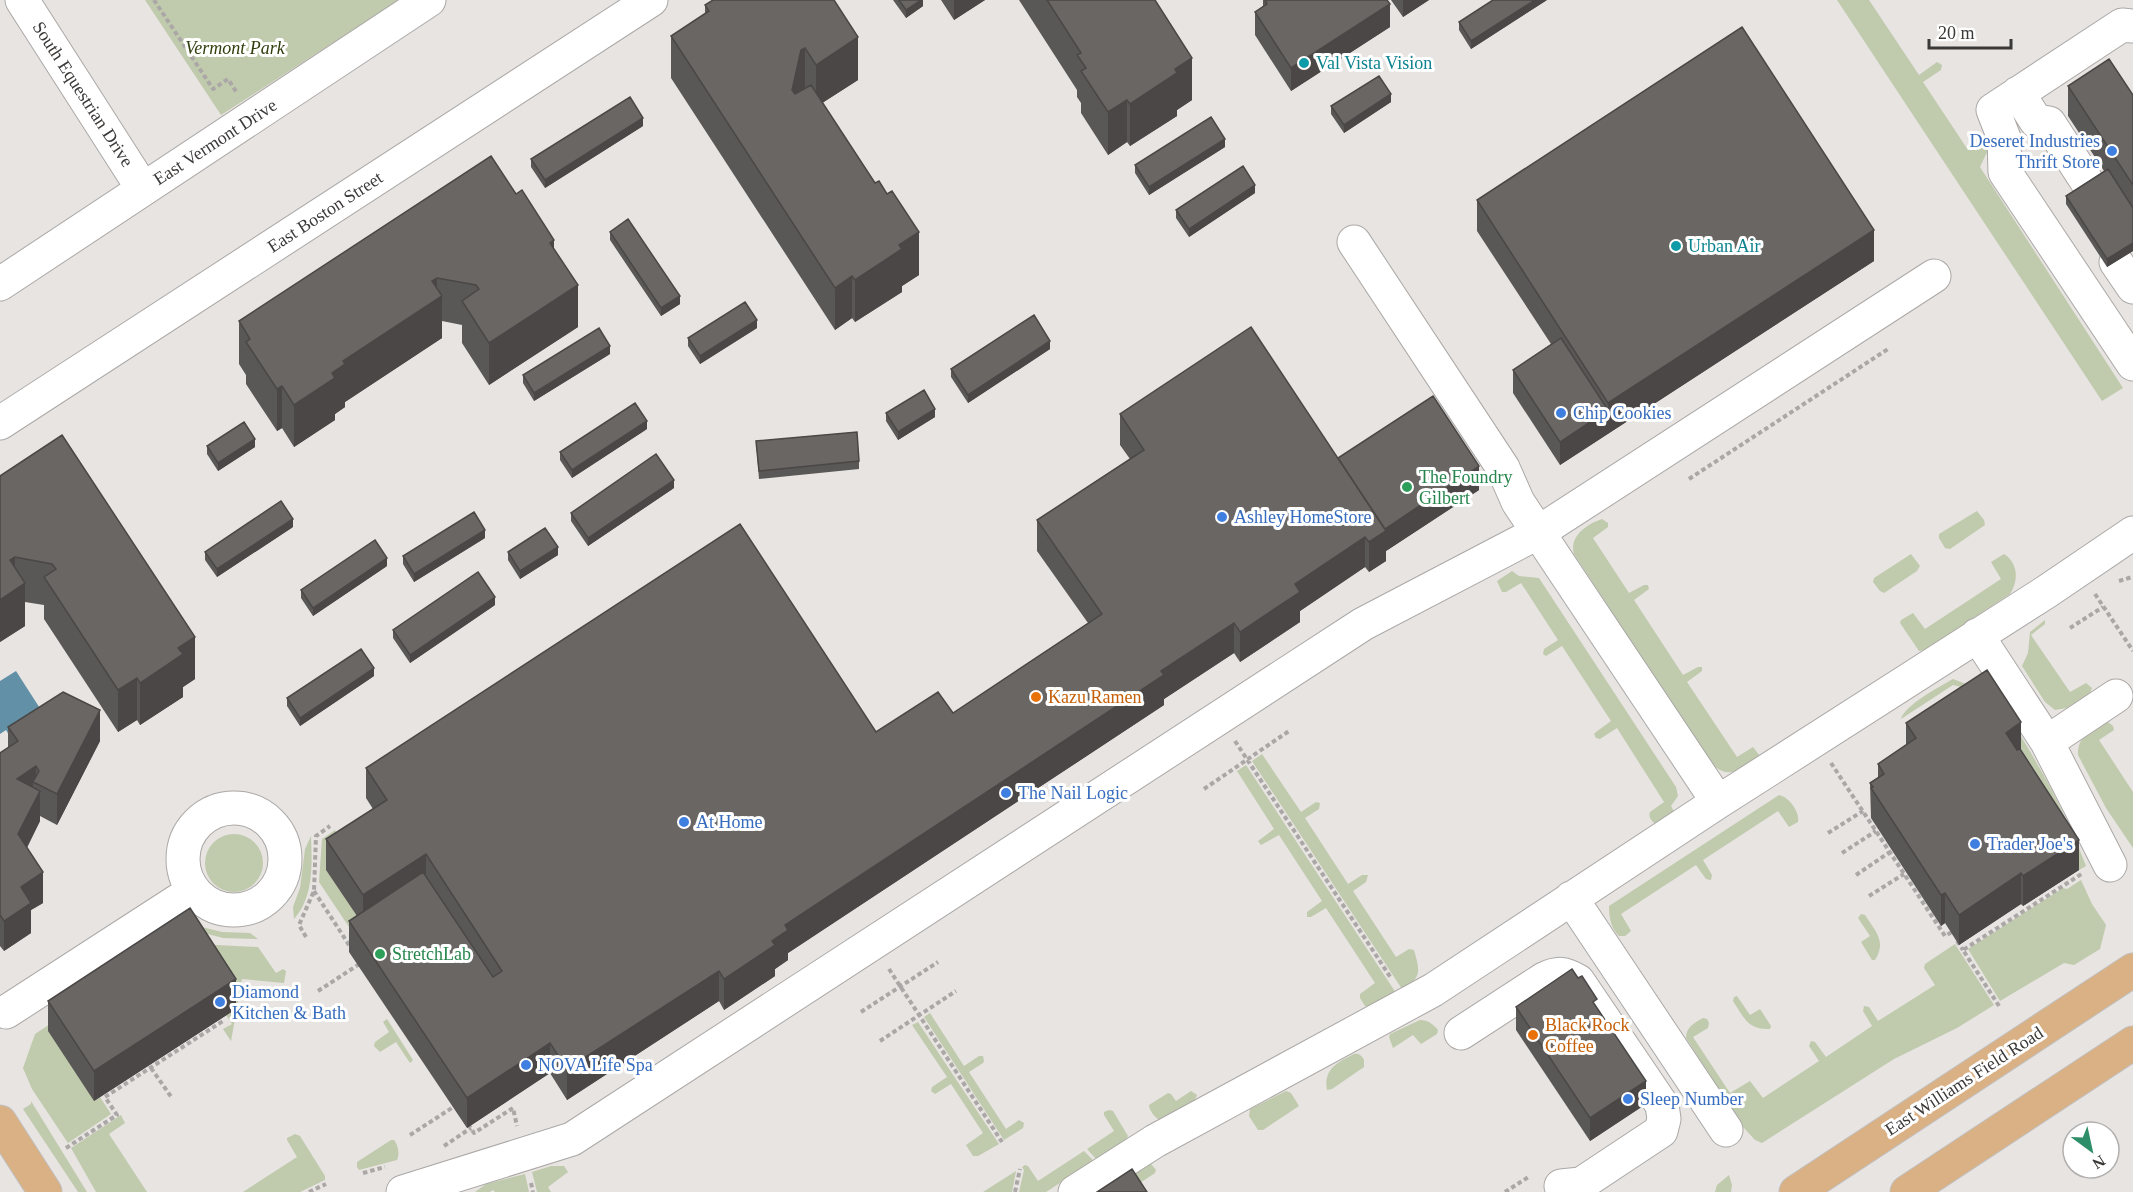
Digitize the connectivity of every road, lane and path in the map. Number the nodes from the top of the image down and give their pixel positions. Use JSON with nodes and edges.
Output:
{"nodes":[{"id":1,"x":22,"y":0,"type":"edge"},
{"id":2,"x":154,"y":0,"type":"edge"},
{"id":3,"x":429,"y":0,"type":"edge"},
{"id":4,"x":651,"y":0,"type":"edge"},
{"id":5,"x":2133,"y":26,"type":"edge"},
{"id":6,"x":2018,"y":93,"type":"junction"},
{"id":7,"x":238,"y":95,"type":"dead end"},
{"id":8,"x":144,"y":189,"type":"junction"},
{"id":9,"x":2083,"y":193,"type":"edge"},
{"id":10,"x":1354,"y":242,"type":"dead end"},
{"id":11,"x":1934,"y":276,"type":"dead end"},
{"id":12,"x":0,"y":284,"type":"edge"},
{"id":13,"x":1888,"y":349,"type":"dead end"},
{"id":14,"x":2133,"y":364,"type":"edge"},
{"id":15,"x":0,"y":423,"type":"edge"},
{"id":16,"x":1689,"y":479,"type":"dead end"},
{"id":17,"x":1539,"y":532,"type":"junction"},
{"id":18,"x":2133,"y":533,"type":"edge"},
{"id":19,"x":2092,"y":590,"type":"dead end"},
{"id":20,"x":2103,"y":606,"type":"junction"},
{"id":21,"x":2070,"y":628,"type":"dead end"},
{"id":22,"x":1977,"y":635,"type":"junction"},
{"id":23,"x":2133,"y":651,"type":"edge"},
{"id":24,"x":2116,"y":696,"type":"dead end"},
{"id":25,"x":1289,"y":732,"type":"dead end"},
{"id":26,"x":1232,"y":736,"type":"dead end"},
{"id":27,"x":2047,"y":742,"type":"junction"},
{"id":28,"x":1828,"y":758,"type":"dead end"},
{"id":29,"x":1247,"y":760,"type":"junction"},
{"id":30,"x":1204,"y":789,"type":"dead end"},
{"id":31,"x":1718,"y":802,"type":"junction"},
{"id":32,"x":1863,"y":811,"type":"junction"},
{"id":33,"x":330,"y":826,"type":"dead end"},
{"id":34,"x":1876,"y":831,"type":"junction"},
{"id":35,"x":1828,"y":833,"type":"dead end"},
{"id":36,"x":1890,"y":852,"type":"junction"},
{"id":37,"x":1842,"y":854,"type":"dead end"},
{"id":38,"x":2097,"y":869,"type":"joint"},
{"id":39,"x":1904,"y":874,"type":"junction"},
{"id":40,"x":1856,"y":875,"type":"dead end"},
{"id":41,"x":193,"y":891,"type":"dead end"},
{"id":42,"x":314,"y":891,"type":"junction"},
{"id":43,"x":1869,"y":896,"type":"dead end"},
{"id":44,"x":1571,"y":898,"type":"junction"},
{"id":45,"x":306,"y":937,"type":"dead end"},
{"id":46,"x":1963,"y":950,"type":"junction"},
{"id":47,"x":938,"y":962,"type":"dead end"},
{"id":48,"x":361,"y":963,"type":"junction"},
{"id":49,"x":886,"y":965,"type":"dead end"},
{"id":50,"x":2133,"y":970,"type":"edge"},
{"id":51,"x":368,"y":972,"type":"edge"},
{"id":52,"x":900,"y":987,"type":"junction"},
{"id":53,"x":318,"y":991,"type":"dead end"},
{"id":54,"x":956,"y":991,"type":"dead end"},
{"id":55,"x":1408,"y":1004,"type":"junction"},
{"id":56,"x":1999,"y":1006,"type":"dead end"},
{"id":57,"x":6,"y":1012,"type":"dead end"},
{"id":58,"x":861,"y":1012,"type":"dead end"},
{"id":59,"x":919,"y":1016,"type":"junction"},
{"id":60,"x":223,"y":1021,"type":"dead end"},
{"id":61,"x":1461,"y":1033,"type":"dead end"},
{"id":62,"x":880,"y":1041,"type":"dead end"},
{"id":63,"x":2133,"y":1043,"type":"edge"},
{"id":64,"x":151,"y":1068,"type":"junction"},
{"id":65,"x":449,"y":1096,"type":"edge"},
{"id":66,"x":172,"y":1098,"type":"dead end"},
{"id":67,"x":455,"y":1106,"type":"junction"},
{"id":68,"x":460,"y":1113,"type":"edge"},
{"id":69,"x":466,"y":1121,"type":"edge"},
{"id":70,"x":0,"y":1122,"type":"edge"},
{"id":71,"x":471,"y":1128,"type":"junction"},
{"id":72,"x":1726,"y":1130,"type":"dead end"},
{"id":73,"x":518,"y":1133,"type":"dead end"},
{"id":74,"x":410,"y":1135,"type":"dead end"},
{"id":75,"x":1002,"y":1142,"type":"dead end"},
{"id":76,"x":442,"y":1147,"type":"dead end"},
{"id":77,"x":66,"y":1148,"type":"dead end"},
{"id":78,"x":1020,"y":1169,"type":"dead end"},
{"id":79,"x":363,"y":1173,"type":"dead end"},
{"id":80,"x":1530,"y":1176,"type":"dead end"},
{"id":81,"x":394,"y":1180,"type":"edge"},
{"id":82,"x":326,"y":1184,"type":"dead end"},
{"id":83,"x":1561,"y":1186,"type":"dead end"},
{"id":84,"x":45,"y":1192,"type":"edge"},
{"id":85,"x":309,"y":1192,"type":"edge"},
{"id":86,"x":1015,"y":1192,"type":"edge"},
{"id":87,"x":1075,"y":1192,"type":"edge"},
{"id":88,"x":1505,"y":1192,"type":"edge"},
{"id":89,"x":1796,"y":1192,"type":"edge"},
{"id":90,"x":1907,"y":1192,"type":"edge"}],
"edges":[{"from":1,"to":8,"type":"street","name":"South Equestrian Drive"},
{"from":2,"to":7,"type":"path"},
{"from":3,"to":8,"type":"street","name":"East Vermont Drive"},
{"from":4,"to":15,"type":"street","name":"East Boston Street"},
{"from":5,"to":6,"type":"street"},
{"from":6,"to":9,"type":"street"},
{"from":6,"to":14,"type":"street"},
{"from":8,"to":12,"type":"street","name":"East Vermont Drive"},
{"from":10,"to":17,"type":"street"},
{"from":11,"to":17,"type":"street"},
{"from":13,"to":16,"type":"path"},
{"from":17,"to":31,"type":"street"},
{"from":17,"to":81,"type":"street"},
{"from":18,"to":22,"type":"street"},
{"from":19,"to":20,"type":"path"},
{"from":20,"to":21,"type":"path"},
{"from":20,"to":23,"type":"path"},
{"from":22,"to":27,"type":"street"},
{"from":22,"to":31,"type":"street"},
{"from":24,"to":27,"type":"street"},
{"from":25,"to":29,"type":"path"},
{"from":26,"to":29,"type":"path"},
{"from":27,"to":38,"type":"street"},
{"from":28,"to":32,"type":"path"},
{"from":29,"to":30,"type":"path"},
{"from":29,"to":55,"type":"path"},
{"from":31,"to":44,"type":"street"},
{"from":32,"to":34,"type":"path"},
{"from":32,"to":35,"type":"path"},
{"from":33,"to":42,"type":"path"},
{"from":34,"to":36,"type":"path"},
{"from":34,"to":37,"type":"path"},
{"from":36,"to":39,"type":"path"},
{"from":36,"to":40,"type":"path"},
{"from":38,"to":46,"type":"path"},
{"from":39,"to":43,"type":"path"},
{"from":39,"to":46,"type":"path"},
{"from":41,"to":57,"type":"street"},
{"from":42,"to":45,"type":"path"},
{"from":42,"to":48,"type":"path"},
{"from":44,"to":55,"type":"street"},
{"from":44,"to":72,"type":"street"},
{"from":46,"to":56,"type":"path"},
{"from":47,"to":52,"type":"path"},
{"from":48,"to":51,"type":"path"},
{"from":48,"to":53,"type":"path"},
{"from":49,"to":52,"type":"path"},
{"from":50,"to":89,"type":"main road","name":"East Williams Field Road"},
{"from":52,"to":58,"type":"path"},
{"from":52,"to":59,"type":"path"},
{"from":54,"to":59,"type":"path"},
{"from":55,"to":87,"type":"street"},
{"from":59,"to":62,"type":"path"},
{"from":59,"to":75,"type":"path"},
{"from":60,"to":64,"type":"path"},
{"from":61,"to":83,"type":"street"},
{"from":63,"to":90,"type":"main road"},
{"from":64,"to":66,"type":"path"},
{"from":64,"to":77,"type":"path"},
{"from":65,"to":67,"type":"path"},
{"from":67,"to":68,"type":"path"},
{"from":67,"to":74,"type":"path"},
{"from":69,"to":71,"type":"path"},
{"from":70,"to":84,"type":"main road"},
{"from":71,"to":73,"type":"path"},
{"from":71,"to":76,"type":"path"},
{"from":78,"to":86,"type":"path"},
{"from":79,"to":81,"type":"path"},
{"from":80,"to":88,"type":"path"},
{"from":82,"to":85,"type":"path"}]}
